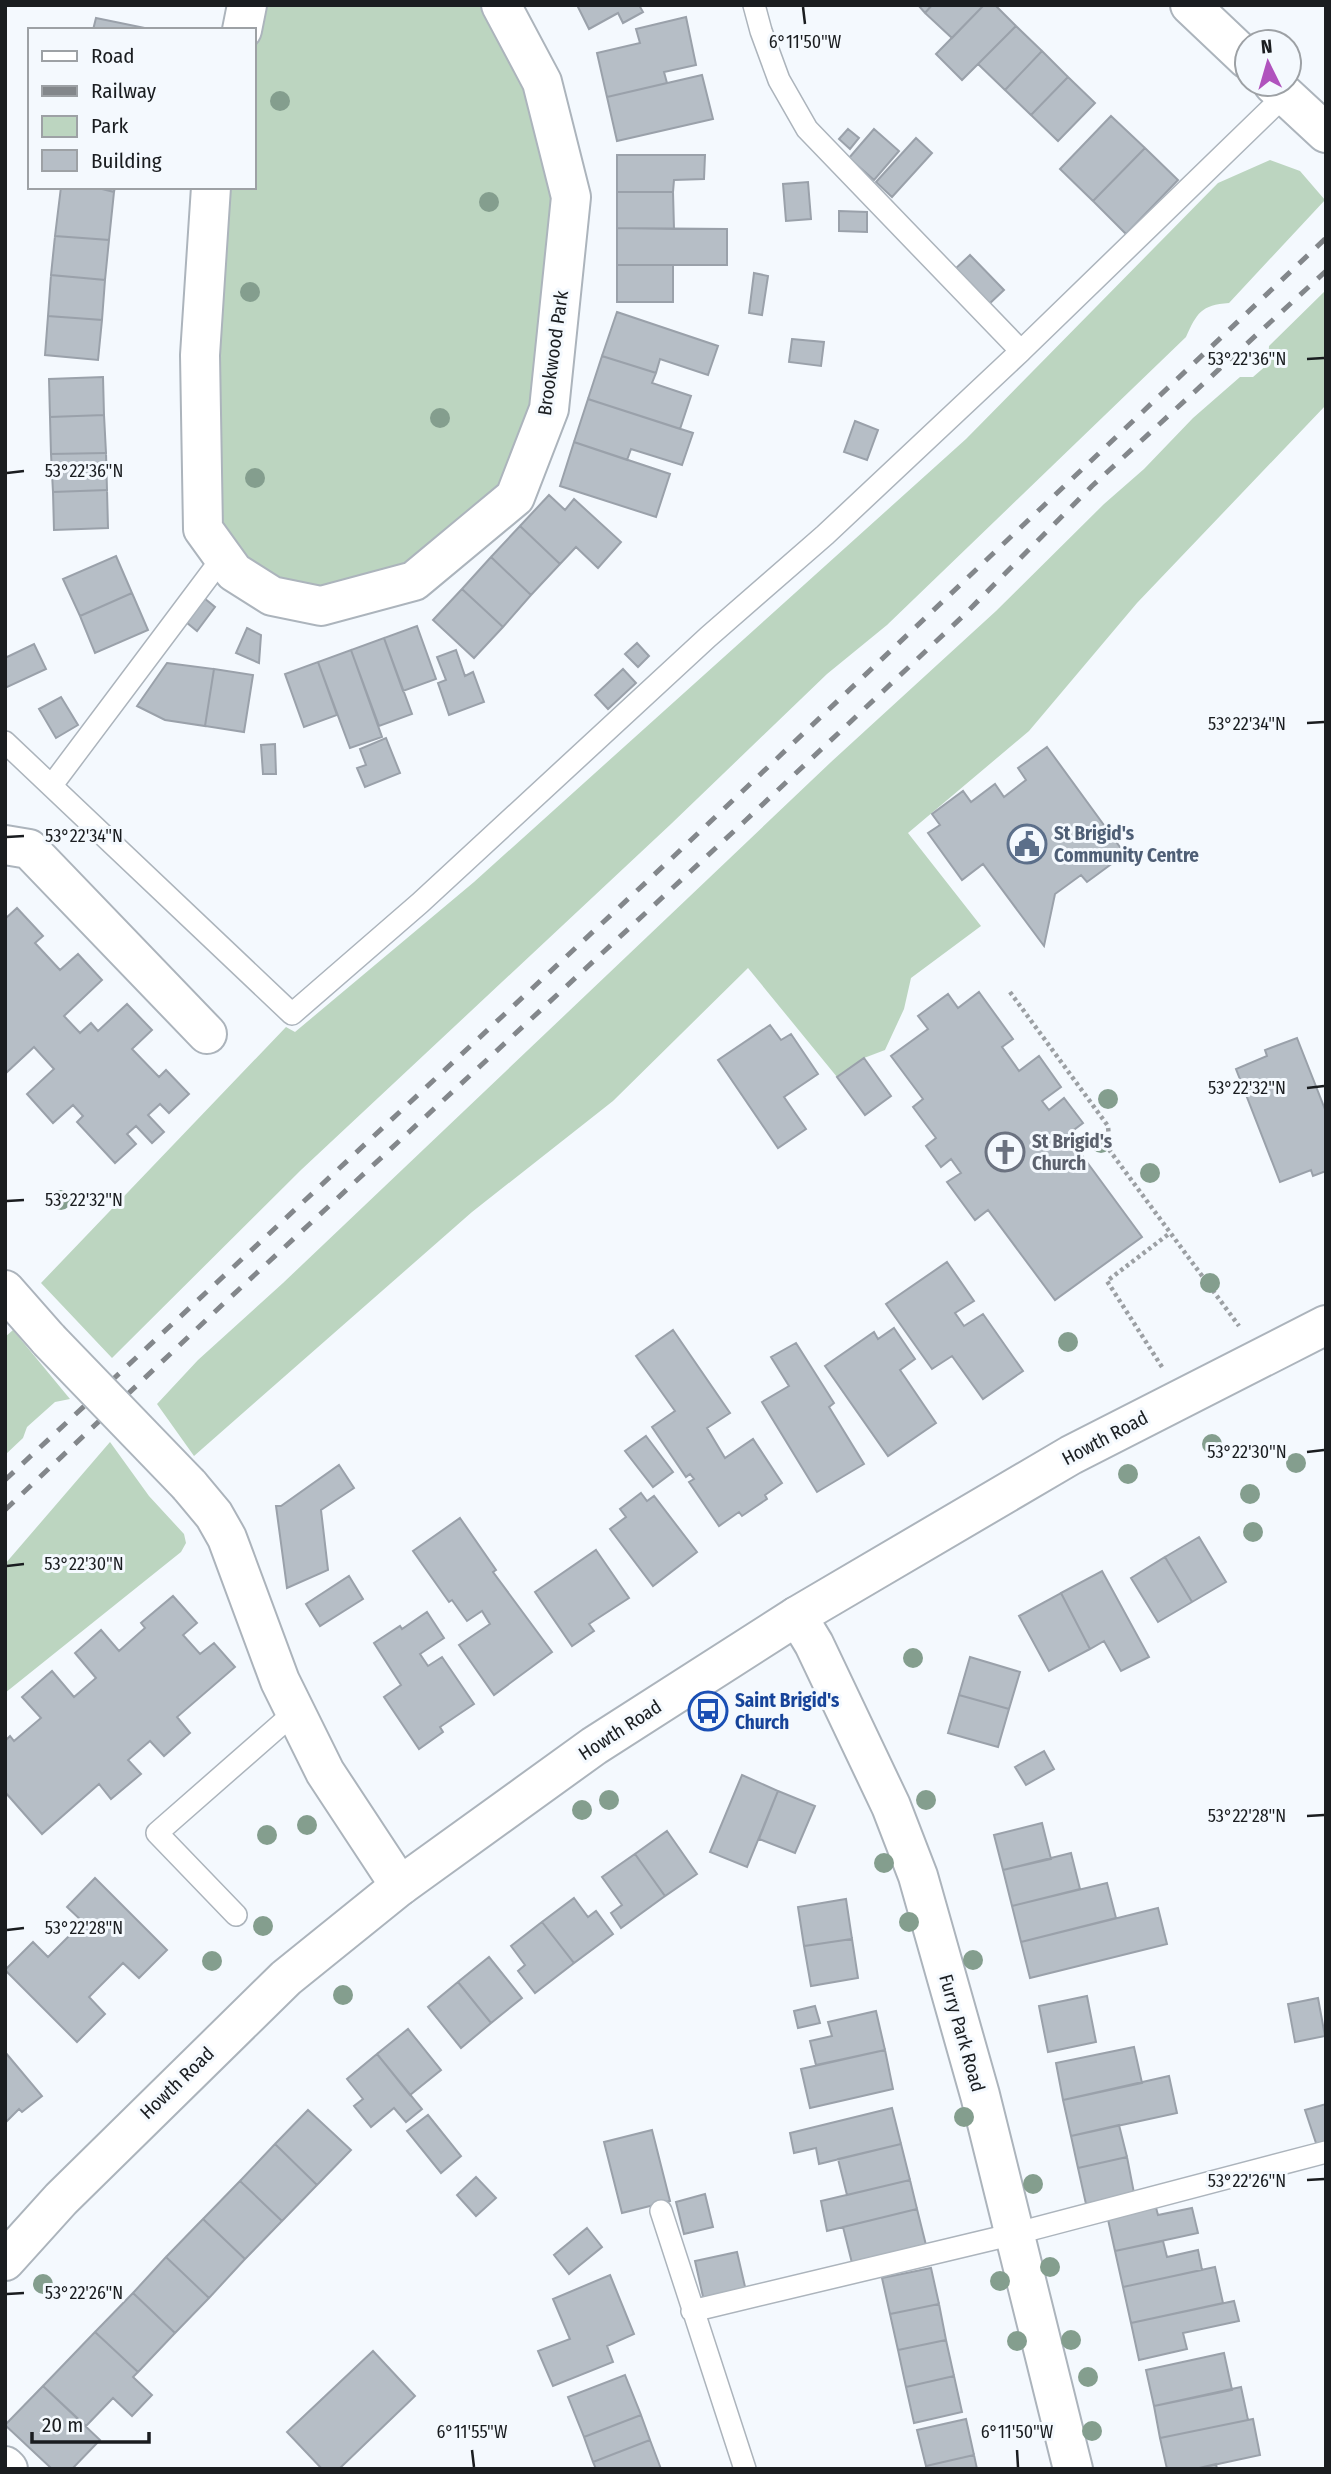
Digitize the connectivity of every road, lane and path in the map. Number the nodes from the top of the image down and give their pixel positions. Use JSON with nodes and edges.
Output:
{"nodes":[{"id":1,"x":247,"y":5,"type":"edge"},
{"id":2,"x":502,"y":5,"type":"edge"},
{"id":3,"x":754,"y":5,"type":"edge"},
{"id":4,"x":1190,"y":5,"type":"edge"},
{"id":5,"x":242,"y":28,"type":"edge"},
{"id":6,"x":1233,"y":46,"type":"edge"},
{"id":7,"x":1271,"y":98,"type":"edge"},
{"id":8,"x":1288,"y":98,"type":"edge"},
{"id":9,"x":1325,"y":133,"type":"edge"},
{"id":10,"x":211,"y":189,"type":"edge"},
{"id":11,"x":1021,"y":351,"type":"junction"},
{"id":12,"x":223,"y":557,"type":"junction"},
{"id":13,"x":5,"y":742,"type":"edge"},
{"id":14,"x":52,"y":785,"type":"junction"},
{"id":15,"x":5,"y":845,"type":"edge"},
{"id":16,"x":1010,"y":992,"type":"dead end"},
{"id":17,"x":207,"y":1034,"type":"dead end"},
{"id":18,"x":1170,"y":1233,"type":"junction"},
{"id":19,"x":5,"y":1290,"type":"edge"},
{"id":20,"x":1326,"y":1325,"type":"edge"},
{"id":21,"x":1262,"y":1358,"type":"junction"},
{"id":22,"x":1181,"y":1397,"type":"junction"},
{"id":23,"x":797,"y":1616,"type":"junction"},
{"id":24,"x":295,"y":1712,"type":"junction"},
{"id":25,"x":400,"y":1886,"type":"junction"},
{"id":26,"x":236,"y":1915,"type":"dead end"},
{"id":27,"x":1326,"y":2152,"type":"edge"},
{"id":28,"x":661,"y":2211,"type":"dead end"},
{"id":29,"x":1014,"y":2234,"type":"junction"},
{"id":30,"x":5,"y":2261,"type":"edge"},
{"id":31,"x":692,"y":2311,"type":"junction"},
{"id":32,"x":745,"y":2469,"type":"edge"},
{"id":33,"x":1073,"y":2469,"type":"edge"}],
"edges":[{"from":1,"to":5,"type":"street"},
{"from":2,"to":12,"type":"street","name":"Brookwood Park"},
{"from":3,"to":11,"type":"lane"},
{"from":4,"to":6,"type":"street"},
{"from":7,"to":11,"type":"lane"},
{"from":8,"to":9,"type":"street"},
{"from":10,"to":12,"type":"street","name":"Brookwood Park"},
{"from":11,"to":14,"type":"lane"},
{"from":12,"to":14,"type":"lane"},
{"from":13,"to":14,"type":"lane"},
{"from":15,"to":17,"type":"street"},
{"from":16,"to":18,"type":"path"},
{"from":18,"to":21,"type":"path"},
{"from":18,"to":22,"type":"path"},
{"from":19,"to":24,"type":"street","bridge":true},
{"from":20,"to":21,"type":"street","name":"Howth Road"},
{"from":21,"to":22,"type":"street","name":"Howth Road"},
{"from":22,"to":23,"type":"street","name":"Howth Road"},
{"from":23,"to":25,"type":"street","name":"Howth Road"},
{"from":23,"to":29,"type":"street","name":"Furry Park Road"},
{"from":24,"to":25,"type":"street"},
{"from":24,"to":26,"type":"lane"},
{"from":25,"to":30,"type":"street","name":"Howth Road"},
{"from":27,"to":29,"type":"lane"},
{"from":28,"to":31,"type":"lane"},
{"from":29,"to":31,"type":"lane"},
{"from":29,"to":33,"type":"street","name":"Furry Park Road"},
{"from":31,"to":32,"type":"lane"}]}
